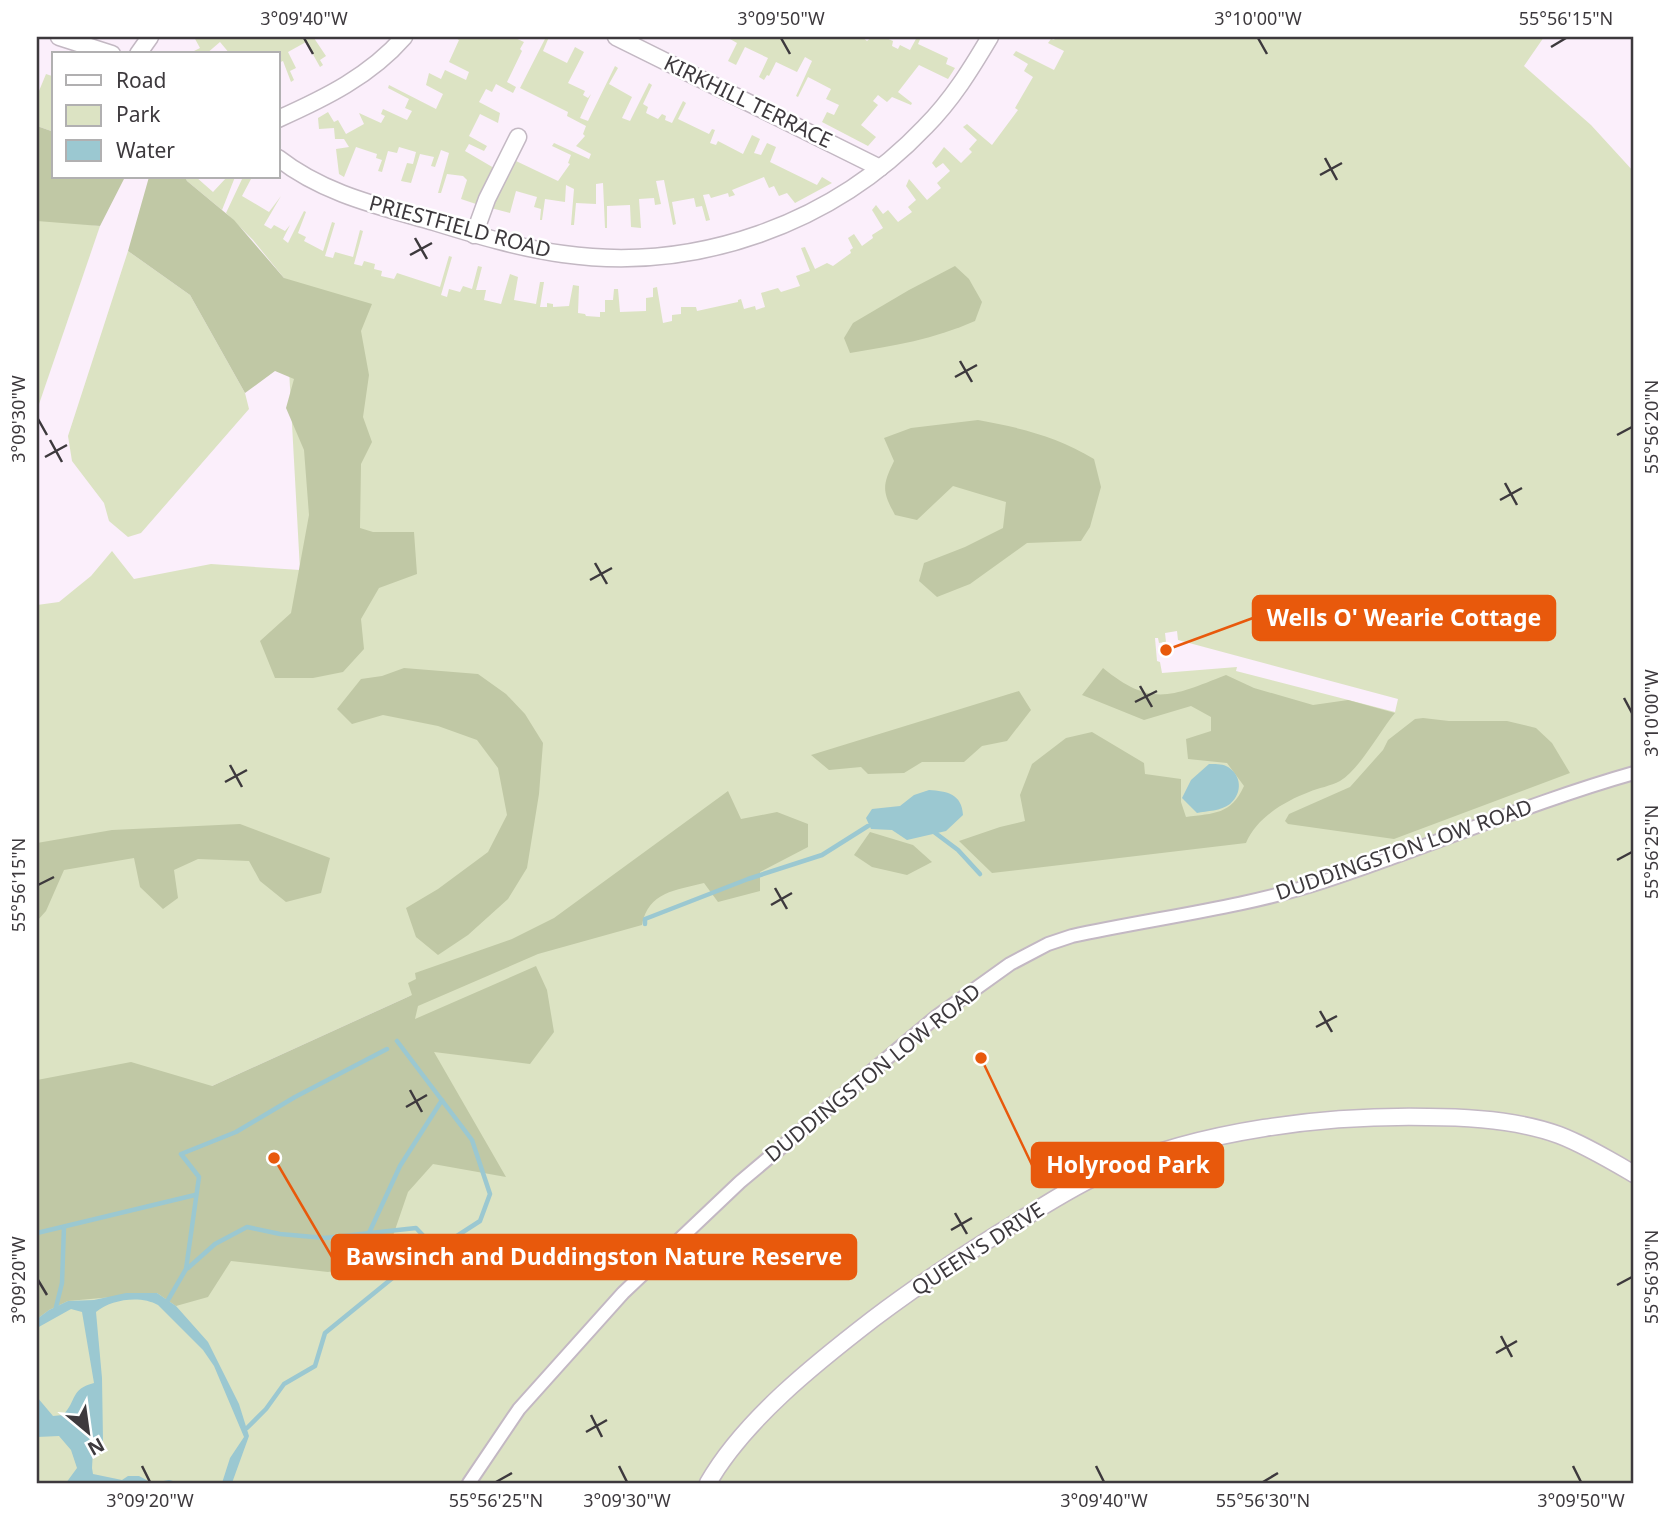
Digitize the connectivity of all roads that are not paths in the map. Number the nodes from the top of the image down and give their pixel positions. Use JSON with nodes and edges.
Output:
{"nodes":[{"id":1,"x":59,"y":37,"type":"edge"},
{"id":2,"x":150,"y":37,"type":"edge"},
{"id":3,"x":404,"y":37,"type":"edge"},
{"id":4,"x":616,"y":37,"type":"edge"},
{"id":5,"x":990,"y":37,"type":"edge"},
{"id":6,"x":106,"y":52,"type":"edge"},
{"id":7,"x":139,"y":52,"type":"edge"},
{"id":8,"x":280,"y":118,"type":"edge"},
{"id":9,"x":519,"y":137,"type":"dead end"},
{"id":10,"x":280,"y":159,"type":"edge"},
{"id":11,"x":880,"y":168,"type":"junction"},
{"id":12,"x":474,"y":234,"type":"junction"},
{"id":13,"x":1634,"y":773,"type":"edge"},
{"id":14,"x":1634,"y":1174,"type":"edge"},
{"id":15,"x":469,"y":1483,"type":"edge"},
{"id":16,"x":708,"y":1483,"type":"edge"}],
"edges":[{"from":1,"to":6,"type":"street"},
{"from":2,"to":7,"type":"street"},
{"from":3,"to":8,"type":"street"},
{"from":4,"to":11,"type":"street","name":"KIRKHILL TERRACE"},
{"from":5,"to":11,"type":"street","name":"PRIESTFIELD ROAD"},
{"from":9,"to":12,"type":"street"},
{"from":10,"to":12,"type":"street","name":"PRIESTFIELD ROAD"},
{"from":11,"to":12,"type":"street","name":"PRIESTFIELD ROAD"},
{"from":13,"to":15,"type":"street","name":"DUDDINGSTON LOW ROAD"},
{"from":14,"to":16,"type":"street","name":"QUEEN'S DRIVE"}]}
